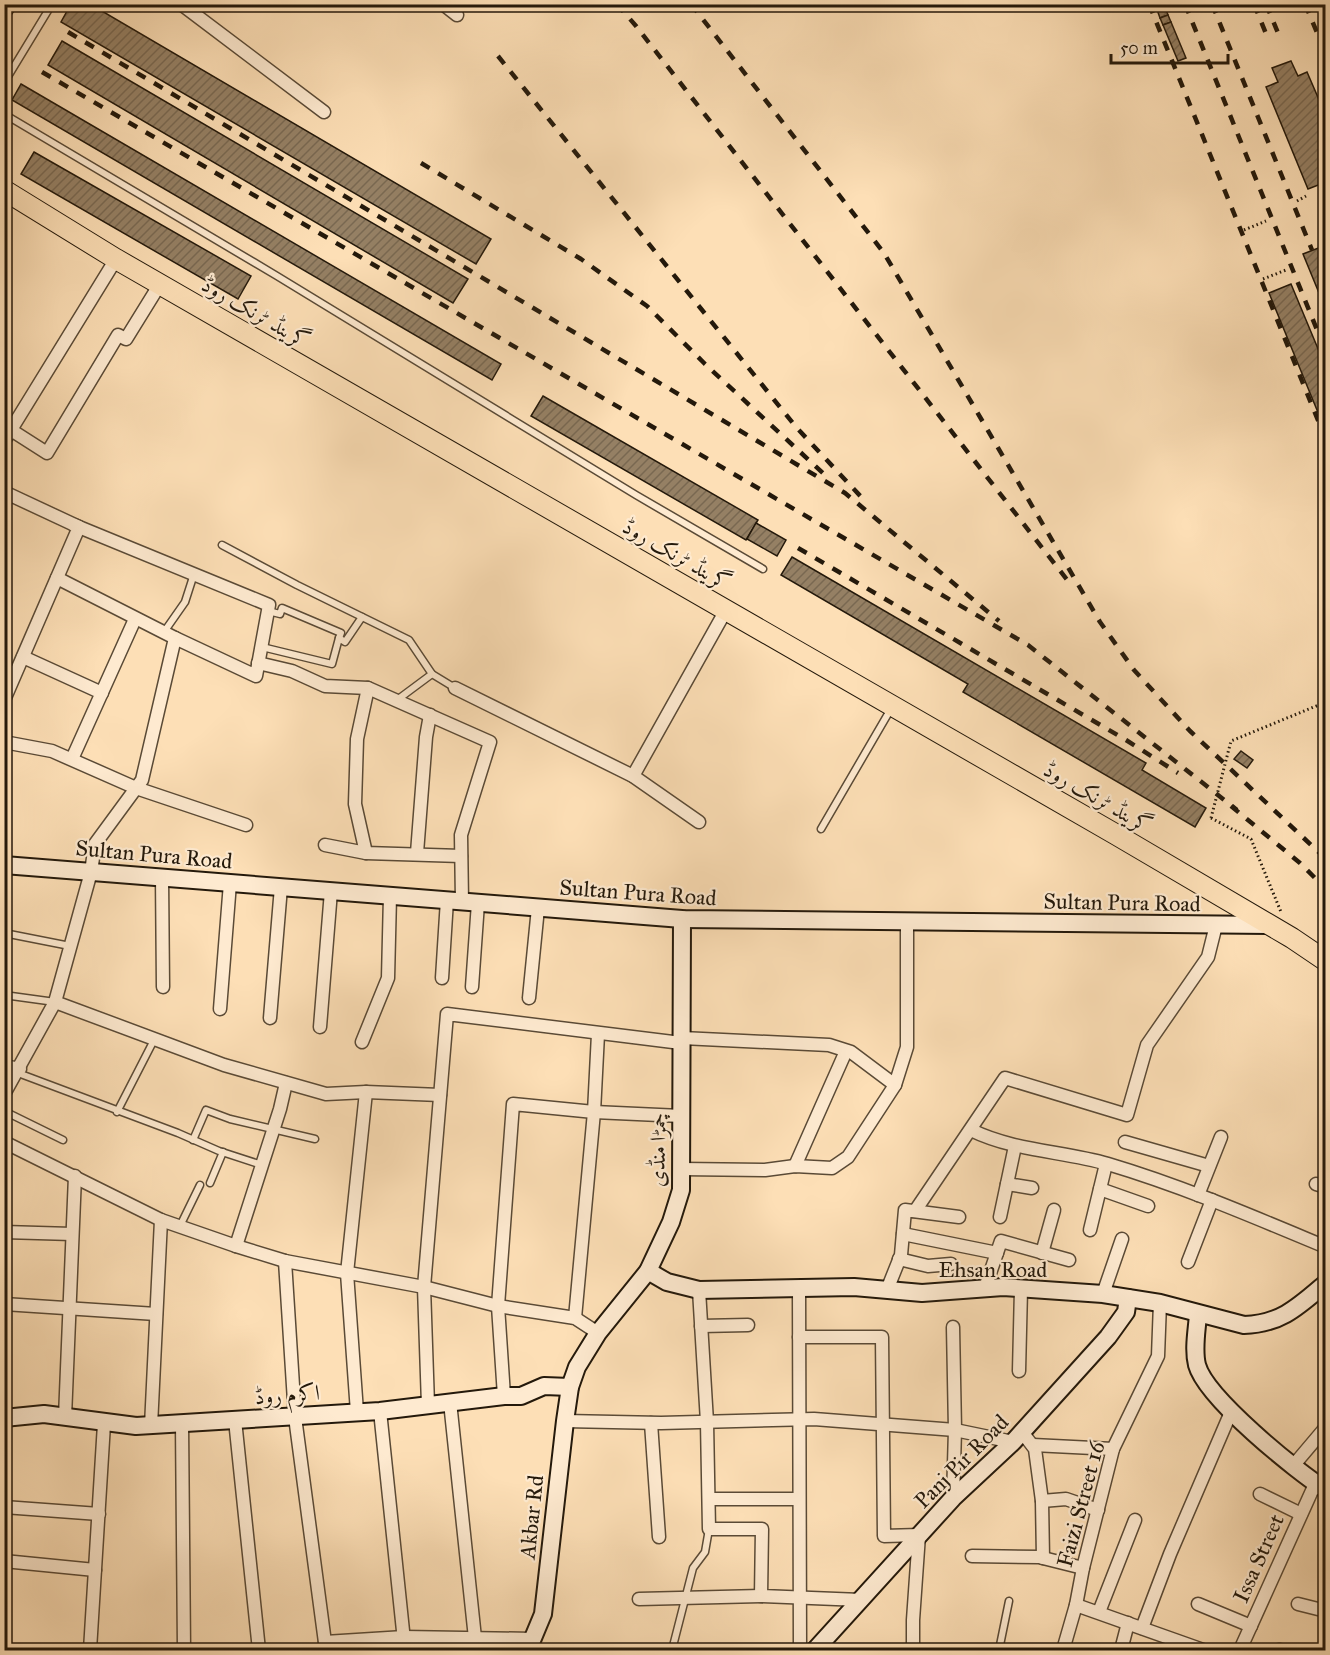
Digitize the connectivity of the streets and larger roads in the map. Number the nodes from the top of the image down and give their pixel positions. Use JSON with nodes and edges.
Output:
{"nodes":[{"id":1,"x":181,"y":4,"type":"edge"},
{"id":2,"x":443,"y":4,"type":"edge"},
{"id":3,"x":457,"y":15,"type":"dead end"},
{"id":4,"x":324,"y":112,"type":"dead end"},
{"id":5,"x":4,"y":190,"type":"edge"},
{"id":6,"x":116,"y":259,"type":"junction"},
{"id":7,"x":160,"y":284,"type":"junction"},
{"id":8,"x":11,"y":430,"type":"junction"},
{"id":9,"x":4,"y":441,"type":"edge"},
{"id":10,"x":4,"y":492,"type":"edge"},
{"id":11,"x":74,"y":525,"type":"junction"},
{"id":12,"x":57,"y":578,"type":"junction"},
{"id":13,"x":726,"y":610,"type":"junction"},
{"id":14,"x":135,"y":619,"type":"junction"},
{"id":15,"x":170,"y":636,"type":"junction"},
{"id":16,"x":23,"y":657,"type":"junction"},
{"id":17,"x":258,"y":663,"type":"junction"},
{"id":18,"x":368,"y":688,"type":"junction"},
{"id":19,"x":455,"y":688,"type":"road end"},
{"id":20,"x":102,"y":693,"type":"junction"},
{"id":21,"x":4,"y":700,"type":"edge"},
{"id":22,"x":430,"y":715,"type":"junction"},
{"id":23,"x":4,"y":742,"type":"edge"},
{"id":24,"x":72,"y":759,"type":"junction"},
{"id":25,"x":633,"y":776,"type":"junction"},
{"id":26,"x":136,"y":788,"type":"junction"},
{"id":27,"x":699,"y":822,"type":"dead end"},
{"id":28,"x":246,"y":825,"type":"dead end"},
{"id":29,"x":324,"y":845,"type":"dead end"},
{"id":30,"x":366,"y":853,"type":"junction"},
{"id":31,"x":417,"y":853,"type":"junction"},
{"id":32,"x":461,"y":856,"type":"junction"},
{"id":33,"x":4,"y":865,"type":"edge"},
{"id":34,"x":91,"y":872,"type":"junction"},
{"id":35,"x":162,"y":877,"type":"junction"},
{"id":36,"x":230,"y":883,"type":"junction"},
{"id":37,"x":281,"y":887,"type":"junction"},
{"id":38,"x":331,"y":891,"type":"junction"},
{"id":39,"x":390,"y":896,"type":"junction"},
{"id":40,"x":462,"y":902,"type":"junction"},
{"id":41,"x":538,"y":908,"type":"junction"},
{"id":42,"x":682,"y":920,"type":"junction"},
{"id":43,"x":907,"y":922,"type":"junction"},
{"id":44,"x":1216,"y":925,"type":"junction"},
{"id":45,"x":1270,"y":926,"type":"junction"},
{"id":46,"x":1326,"y":961,"type":"edge"},
{"id":47,"x":442,"y":978,"type":"dead end"},
{"id":48,"x":163,"y":987,"type":"dead end"},
{"id":49,"x":472,"y":987,"type":"dead end"},
{"id":50,"x":529,"y":998,"type":"dead end"},
{"id":51,"x":55,"y":1002,"type":"junction"},
{"id":52,"x":220,"y":1008,"type":"dead end"},
{"id":53,"x":270,"y":1018,"type":"dead end"},
{"id":54,"x":320,"y":1027,"type":"dead end"},
{"id":55,"x":598,"y":1034,"type":"junction"},
{"id":56,"x":682,"y":1041,"type":"junction"},
{"id":57,"x":362,"y":1042,"type":"dead end"},
{"id":58,"x":846,"y":1051,"type":"junction"},
{"id":59,"x":4,"y":1066,"type":"edge"},
{"id":60,"x":19,"y":1071,"type":"junction"},
{"id":61,"x":286,"y":1083,"type":"junction"},
{"id":62,"x":895,"y":1085,"type":"junction"},
{"id":63,"x":366,"y":1092,"type":"junction"},
{"id":64,"x":4,"y":1094,"type":"edge"},
{"id":65,"x":440,"y":1095,"type":"junction"},
{"id":66,"x":594,"y":1112,"type":"junction"},
{"id":67,"x":681,"y":1116,"type":"junction"},
{"id":68,"x":971,"y":1130,"type":"junction"},
{"id":69,"x":1221,"y":1137,"type":"dead end"},
{"id":70,"x":4,"y":1142,"type":"edge"},
{"id":71,"x":1125,"y":1142,"type":"dead end"},
{"id":72,"x":1015,"y":1146,"type":"junction"},
{"id":73,"x":1106,"y":1164,"type":"junction"},
{"id":74,"x":795,"y":1166,"type":"junction"},
{"id":75,"x":1209,"y":1166,"type":"junction"},
{"id":76,"x":681,"y":1168,"type":"junction"},
{"id":77,"x":75,"y":1176,"type":"junction"},
{"id":78,"x":1007,"y":1184,"type":"junction"},
{"id":79,"x":1032,"y":1188,"type":"dead end"},
{"id":80,"x":1100,"y":1189,"type":"junction"},
{"id":81,"x":1198,"y":1195,"type":"junction"},
{"id":82,"x":1212,"y":1200,"type":"junction"},
{"id":83,"x":1148,"y":1206,"type":"dead end"},
{"id":84,"x":1054,"y":1210,"type":"dead end"},
{"id":85,"x":915,"y":1211,"type":"junction"},
{"id":86,"x":959,"y":1217,"type":"dead end"},
{"id":87,"x":1000,"y":1217,"type":"dead end"},
{"id":88,"x":161,"y":1220,"type":"junction"},
{"id":89,"x":1090,"y":1230,"type":"dead end"},
{"id":90,"x":4,"y":1232,"type":"edge"},
{"id":91,"x":72,"y":1234,"type":"junction"},
{"id":92,"x":903,"y":1234,"type":"junction"},
{"id":93,"x":1122,"y":1239,"type":"dead end"},
{"id":94,"x":236,"y":1246,"type":"junction"},
{"id":95,"x":1326,"y":1247,"type":"edge"},
{"id":96,"x":997,"y":1253,"type":"junction"},
{"id":97,"x":1042,"y":1253,"type":"junction"},
{"id":98,"x":899,"y":1259,"type":"junction"},
{"id":99,"x":1069,"y":1260,"type":"dead end"},
{"id":100,"x":285,"y":1261,"type":"junction"},
{"id":101,"x":1188,"y":1262,"type":"dead end"},
{"id":102,"x":951,"y":1264,"type":"dead end"},
{"id":103,"x":648,"y":1271,"type":"junction"},
{"id":104,"x":346,"y":1273,"type":"junction"},
{"id":105,"x":1326,"y":1282,"type":"edge"},
{"id":106,"x":424,"y":1287,"type":"junction"},
{"id":107,"x":799,"y":1287,"type":"junction"},
{"id":108,"x":986,"y":1288,"type":"junction"},
{"id":109,"x":1020,"y":1289,"type":"junction"},
{"id":110,"x":699,"y":1290,"type":"junction"},
{"id":111,"x":887,"y":1290,"type":"junction"},
{"id":112,"x":1103,"y":1294,"type":"junction"},
{"id":113,"x":1128,"y":1298,"type":"junction"},
{"id":114,"x":1160,"y":1303,"type":"junction"},
{"id":115,"x":4,"y":1304,"type":"edge"},
{"id":116,"x":498,"y":1306,"type":"junction"},
{"id":117,"x":69,"y":1309,"type":"junction"},
{"id":118,"x":156,"y":1314,"type":"junction"},
{"id":119,"x":1198,"y":1314,"type":"junction"},
{"id":120,"x":574,"y":1318,"type":"junction"},
{"id":121,"x":748,"y":1325,"type":"dead end"},
{"id":122,"x":701,"y":1326,"type":"junction"},
{"id":123,"x":953,"y":1326,"type":"dead end"},
{"id":124,"x":598,"y":1333,"type":"junction"},
{"id":125,"x":799,"y":1337,"type":"junction"},
{"id":126,"x":1019,"y":1371,"type":"dead end"},
{"id":127,"x":570,"y":1387,"type":"junction"},
{"id":128,"x":504,"y":1396,"type":"junction"},
{"id":129,"x":450,"y":1402,"type":"junction"},
{"id":130,"x":428,"y":1405,"type":"junction"},
{"id":131,"x":380,"y":1411,"type":"junction"},
{"id":132,"x":357,"y":1412,"type":"junction"},
{"id":133,"x":1231,"y":1412,"type":"junction"},
{"id":134,"x":65,"y":1417,"type":"junction"},
{"id":135,"x":295,"y":1417,"type":"junction"},
{"id":136,"x":4,"y":1418,"type":"edge"},
{"id":137,"x":799,"y":1419,"type":"junction"},
{"id":138,"x":235,"y":1420,"type":"junction"},
{"id":139,"x":565,"y":1421,"type":"junction"},
{"id":140,"x":707,"y":1422,"type":"junction"},
{"id":141,"x":651,"y":1423,"type":"junction"},
{"id":142,"x":104,"y":1424,"type":"junction"},
{"id":143,"x":182,"y":1424,"type":"junction"},
{"id":144,"x":883,"y":1424,"type":"junction"},
{"id":145,"x":151,"y":1426,"type":"junction"},
{"id":146,"x":1326,"y":1427,"type":"edge"},
{"id":147,"x":955,"y":1430,"type":"junction"},
{"id":148,"x":1023,"y":1440,"type":"junction"},
{"id":149,"x":1321,"y":1441,"type":"edge"},
{"id":150,"x":1113,"y":1449,"type":"junction"},
{"id":151,"x":1293,"y":1466,"type":"junction"},
{"id":152,"x":1321,"y":1487,"type":"edge"},
{"id":153,"x":1260,"y":1494,"type":"dead end"},
{"id":154,"x":953,"y":1498,"type":"junction"},
{"id":155,"x":709,"y":1499,"type":"junction"},
{"id":156,"x":799,"y":1499,"type":"junction"},
{"id":157,"x":1042,"y":1501,"type":"junction"},
{"id":158,"x":4,"y":1507,"type":"edge"},
{"id":159,"x":1098,"y":1510,"type":"junction"},
{"id":160,"x":99,"y":1514,"type":"junction"},
{"id":161,"x":1301,"y":1514,"type":"junction"},
{"id":162,"x":1135,"y":1520,"type":"dead end"},
{"id":163,"x":919,"y":1535,"type":"junction"},
{"id":164,"x":659,"y":1538,"type":"dead end"},
{"id":165,"x":972,"y":1556,"type":"dead end"},
{"id":166,"x":1043,"y":1558,"type":"junction"},
{"id":167,"x":4,"y":1561,"type":"edge"},
{"id":168,"x":1083,"y":1568,"type":"junction"},
{"id":169,"x":95,"y":1570,"type":"junction"},
{"id":170,"x":761,"y":1596,"type":"junction"},
{"id":171,"x":800,"y":1598,"type":"junction"},
{"id":172,"x":639,"y":1599,"type":"dead end"},
{"id":173,"x":861,"y":1600,"type":"junction"},
{"id":174,"x":1198,"y":1604,"type":"dead end"},
{"id":175,"x":1298,"y":1604,"type":"dead end"},
{"id":176,"x":1077,"y":1605,"type":"junction"},
{"id":177,"x":1326,"y":1611,"type":"edge"},
{"id":178,"x":1099,"y":1612,"type":"junction"},
{"id":179,"x":1128,"y":1623,"type":"junction"},
{"id":180,"x":1251,"y":1626,"type":"junction"},
{"id":181,"x":1142,"y":1628,"type":"junction"},
{"id":182,"x":404,"y":1637,"type":"junction"},
{"id":183,"x":475,"y":1638,"type":"junction"},
{"id":184,"x":531,"y":1645,"type":"edge"},
{"id":185,"x":325,"y":1646,"type":"edge"},
{"id":186,"x":90,"y":1650,"type":"edge"},
{"id":187,"x":184,"y":1650,"type":"edge"},
{"id":188,"x":259,"y":1650,"type":"edge"},
{"id":189,"x":405,"y":1650,"type":"edge"},
{"id":190,"x":800,"y":1650,"type":"edge"},
{"id":191,"x":815,"y":1650,"type":"edge"},
{"id":192,"x":913,"y":1650,"type":"edge"},
{"id":193,"x":1064,"y":1650,"type":"edge"},
{"id":194,"x":1121,"y":1650,"type":"edge"},
{"id":195,"x":1203,"y":1650,"type":"edge"},
{"id":196,"x":1240,"y":1650,"type":"edge"}],
"edges":[{"from":1,"to":4,"type":"street"},
{"from":2,"to":3,"type":"street"},
{"from":5,"to":6,"type":"main road","name":"گرینڈ ٹرنک روڈ"},
{"from":6,"to":7,"type":"main road","name":"گرینڈ ٹرنک روڈ"},
{"from":6,"to":8,"type":"street"},
{"from":7,"to":8,"type":"street"},
{"from":7,"to":13,"type":"main road","name":"گرینڈ ٹرنک روڈ"},
{"from":8,"to":9,"type":"street"},
{"from":10,"to":11,"type":"street"},
{"from":11,"to":12,"type":"street"},
{"from":11,"to":17,"type":"street"},
{"from":12,"to":14,"type":"street"},
{"from":12,"to":16,"type":"street"},
{"from":13,"to":25,"type":"street"},
{"from":13,"to":45,"type":"main road","name":"گرینڈ ٹرنک روڈ"},
{"from":14,"to":15,"type":"street"},
{"from":14,"to":20,"type":"street"},
{"from":15,"to":17,"type":"street"},
{"from":15,"to":26,"type":"street"},
{"from":16,"to":20,"type":"street"},
{"from":16,"to":21,"type":"street"},
{"from":17,"to":18,"type":"street"},
{"from":18,"to":22,"type":"street"},
{"from":18,"to":30,"type":"street"},
{"from":19,"to":25,"type":"street"},
{"from":20,"to":24,"type":"street"},
{"from":22,"to":31,"type":"street"},
{"from":22,"to":32,"type":"street"},
{"from":23,"to":24,"type":"street"},
{"from":24,"to":26,"type":"street"},
{"from":25,"to":27,"type":"street"},
{"from":26,"to":28,"type":"street"},
{"from":26,"to":34,"type":"street"},
{"from":29,"to":30,"type":"street"},
{"from":30,"to":31,"type":"street"},
{"from":31,"to":32,"type":"street"},
{"from":32,"to":40,"type":"street"},
{"from":33,"to":34,"type":"main road","name":"Sultan Pura Road"},
{"from":34,"to":35,"type":"main road","name":"Sultan Pura Road"},
{"from":34,"to":51,"type":"street"},
{"from":35,"to":36,"type":"main road","name":"Sultan Pura Road"},
{"from":35,"to":48,"type":"street"},
{"from":36,"to":37,"type":"main road","name":"Sultan Pura Road"},
{"from":36,"to":52,"type":"street"},
{"from":37,"to":38,"type":"main road","name":"Sultan Pura Road"},
{"from":37,"to":53,"type":"street"},
{"from":38,"to":39,"type":"main road","name":"Sultan Pura Road"},
{"from":38,"to":54,"type":"street"},
{"from":39,"to":40,"type":"main road","name":"Sultan Pura Road"},
{"from":39,"to":57,"type":"street"},
{"from":40,"to":41,"type":"main road","name":"Sultan Pura Road"},
{"from":40,"to":47,"type":"street"},
{"from":40,"to":49,"type":"street"},
{"from":41,"to":42,"type":"main road","name":"Sultan Pura Road"},
{"from":41,"to":50,"type":"street"},
{"from":42,"to":43,"type":"main road","name":"Sultan Pura Road"},
{"from":42,"to":56,"type":"main road","name":"چمڑا منڈی"},
{"from":43,"to":44,"type":"main road","name":"Sultan Pura Road"},
{"from":43,"to":62,"type":"street"},
{"from":44,"to":45,"type":"main road","name":"Sultan Pura Road"},
{"from":44,"to":68,"type":"street"},
{"from":45,"to":46,"type":"main road","name":"گرینڈ ٹرنک روڈ"},
{"from":51,"to":60,"type":"street"},
{"from":51,"to":61,"type":"street"},
{"from":55,"to":56,"type":"street"},
{"from":55,"to":65,"type":"street"},
{"from":55,"to":66,"type":"street"},
{"from":56,"to":58,"type":"street"},
{"from":56,"to":67,"type":"main road","name":"چمڑا منڈی"},
{"from":58,"to":62,"type":"street"},
{"from":58,"to":74,"type":"street"},
{"from":59,"to":60,"type":"street"},
{"from":60,"to":64,"type":"street"},
{"from":61,"to":63,"type":"street"},
{"from":61,"to":94,"type":"street"},
{"from":62,"to":74,"type":"street"},
{"from":63,"to":65,"type":"street"},
{"from":63,"to":104,"type":"street"},
{"from":65,"to":106,"type":"street"},
{"from":66,"to":67,"type":"street"},
{"from":66,"to":116,"type":"street"},
{"from":66,"to":120,"type":"street"},
{"from":67,"to":76,"type":"main road","name":"چمڑا منڈی"},
{"from":68,"to":72,"type":"street"},
{"from":68,"to":85,"type":"street"},
{"from":69,"to":75,"type":"street"},
{"from":70,"to":77,"type":"street"},
{"from":71,"to":75,"type":"street"},
{"from":72,"to":73,"type":"street"},
{"from":72,"to":78,"type":"street"},
{"from":73,"to":80,"type":"street"},
{"from":73,"to":81,"type":"street"},
{"from":74,"to":76,"type":"street"},
{"from":75,"to":81,"type":"street"},
{"from":76,"to":103,"type":"main road","name":"چمڑا منڈی"},
{"from":77,"to":88,"type":"street"},
{"from":77,"to":91,"type":"street"},
{"from":78,"to":79,"type":"street"},
{"from":78,"to":87,"type":"street"},
{"from":80,"to":83,"type":"street"},
{"from":80,"to":89,"type":"street"},
{"from":81,"to":82,"type":"street"},
{"from":82,"to":95,"type":"street"},
{"from":82,"to":101,"type":"street"},
{"from":84,"to":97,"type":"street"},
{"from":85,"to":86,"type":"street"},
{"from":85,"to":92,"type":"street"},
{"from":88,"to":94,"type":"street"},
{"from":88,"to":118,"type":"street"},
{"from":90,"to":91,"type":"street"},
{"from":91,"to":117,"type":"street"},
{"from":92,"to":96,"type":"street"},
{"from":92,"to":98,"type":"street"},
{"from":93,"to":112,"type":"street"},
{"from":94,"to":100,"type":"street"},
{"from":96,"to":97,"type":"street"},
{"from":96,"to":108,"type":"street"},
{"from":97,"to":99,"type":"street"},
{"from":98,"to":102,"type":"street"},
{"from":98,"to":111,"type":"street"},
{"from":100,"to":104,"type":"street"},
{"from":100,"to":135,"type":"street"},
{"from":103,"to":110,"type":"main road","name":"Ehsan Road"},
{"from":103,"to":124,"type":"main road","name":"چمڑا منڈی"},
{"from":104,"to":106,"type":"street"},
{"from":104,"to":132,"type":"street"},
{"from":105,"to":119,"type":"main road","name":"Ehsan Road"},
{"from":106,"to":116,"type":"street"},
{"from":106,"to":130,"type":"street"},
{"from":107,"to":110,"type":"main road","name":"Ehsan Road"},
{"from":107,"to":111,"type":"main road","name":"Ehsan Road"},
{"from":107,"to":125,"type":"street"},
{"from":108,"to":109,"type":"main road","name":"Ehsan Road"},
{"from":108,"to":111,"type":"main road","name":"Ehsan Road"},
{"from":109,"to":112,"type":"main road","name":"Ehsan Road"},
{"from":109,"to":126,"type":"street"},
{"from":110,"to":122,"type":"street"},
{"from":112,"to":113,"type":"main road","name":"Ehsan Road"},
{"from":113,"to":114,"type":"main road","name":"Ehsan Road"},
{"from":113,"to":148,"type":"main road","name":"Panj Pir Road"},
{"from":114,"to":119,"type":"main road","name":"Ehsan Road"},
{"from":114,"to":150,"type":"street","name":"Faizi Street 16"},
{"from":115,"to":117,"type":"street"},
{"from":116,"to":120,"type":"street"},
{"from":116,"to":128,"type":"street"},
{"from":117,"to":118,"type":"street"},
{"from":117,"to":134,"type":"street"},
{"from":118,"to":145,"type":"street"},
{"from":119,"to":133,"type":"main road"},
{"from":120,"to":124,"type":"street"},
{"from":121,"to":122,"type":"street"},
{"from":122,"to":140,"type":"street"},
{"from":123,"to":147,"type":"street"},
{"from":124,"to":127,"type":"main road","name":"چمڑا منڈی"},
{"from":125,"to":137,"type":"street"},
{"from":125,"to":144,"type":"street"},
{"from":127,"to":128,"type":"main road","name":"اکرم روڈ"},
{"from":127,"to":139,"type":"main road","name":"Akbar Rd"},
{"from":128,"to":129,"type":"main road","name":"اکرم روڈ"},
{"from":129,"to":130,"type":"main road","name":"اکرم روڈ"},
{"from":129,"to":183,"type":"street"},
{"from":130,"to":131,"type":"main road","name":"اکرم روڈ"},
{"from":131,"to":132,"type":"main road","name":"اکرم روڈ"},
{"from":131,"to":182,"type":"street"},
{"from":132,"to":135,"type":"main road","name":"اکرم روڈ"},
{"from":133,"to":151,"type":"main road"},
{"from":133,"to":181,"type":"street"},
{"from":134,"to":136,"type":"main road","name":"اکرم روڈ"},
{"from":134,"to":142,"type":"main road","name":"اکرم روڈ"},
{"from":135,"to":138,"type":"main road","name":"اکرم روڈ"},
{"from":135,"to":185,"type":"street"},
{"from":137,"to":140,"type":"street"},
{"from":137,"to":144,"type":"street"},
{"from":137,"to":156,"type":"street"},
{"from":138,"to":143,"type":"main road","name":"اکرم روڈ"},
{"from":138,"to":188,"type":"street"},
{"from":139,"to":141,"type":"street"},
{"from":139,"to":184,"type":"main road","name":"Akbar Rd"},
{"from":140,"to":141,"type":"street"},
{"from":140,"to":155,"type":"street"},
{"from":141,"to":164,"type":"street"},
{"from":142,"to":145,"type":"main road","name":"اکرم روڈ"},
{"from":142,"to":160,"type":"street"},
{"from":143,"to":145,"type":"main road","name":"اکرم روڈ"},
{"from":143,"to":187,"type":"street"},
{"from":144,"to":147,"type":"street"},
{"from":144,"to":163,"type":"street"},
{"from":146,"to":149,"type":"street"},
{"from":147,"to":148,"type":"street"},
{"from":147,"to":154,"type":"street"},
{"from":148,"to":150,"type":"street"},
{"from":148,"to":154,"type":"main road","name":"Panj Pir Road"},
{"from":148,"to":157,"type":"street"},
{"from":149,"to":151,"type":"street"},
{"from":150,"to":159,"type":"street","name":"Faizi Street 16"},
{"from":151,"to":152,"type":"main road"},
{"from":152,"to":161,"type":"street","name":"Issa Street"},
{"from":153,"to":161,"type":"street"},
{"from":154,"to":163,"type":"main road","name":"Panj Pir Road"},
{"from":155,"to":156,"type":"street"},
{"from":155,"to":170,"type":"street"},
{"from":156,"to":171,"type":"street"},
{"from":157,"to":159,"type":"street"},
{"from":157,"to":166,"type":"street"},
{"from":158,"to":160,"type":"street"},
{"from":159,"to":168,"type":"street","name":"Faizi Street 16"},
{"from":160,"to":169,"type":"street"},
{"from":161,"to":180,"type":"street","name":"Issa Street"},
{"from":162,"to":178,"type":"street"},
{"from":163,"to":173,"type":"main road","name":"Panj Pir Road"},
{"from":163,"to":192,"type":"street"},
{"from":165,"to":166,"type":"street"},
{"from":166,"to":168,"type":"street"},
{"from":167,"to":169,"type":"street"},
{"from":168,"to":176,"type":"street","name":"Faizi Street 16"},
{"from":169,"to":186,"type":"street"},
{"from":170,"to":171,"type":"street"},
{"from":170,"to":172,"type":"street"},
{"from":171,"to":173,"type":"street"},
{"from":171,"to":190,"type":"street"},
{"from":173,"to":191,"type":"main road","name":"Panj Pir Road"},
{"from":174,"to":180,"type":"street"},
{"from":175,"to":177,"type":"street"},
{"from":176,"to":178,"type":"street"},
{"from":176,"to":193,"type":"street","name":"Faizi Street 16"},
{"from":178,"to":179,"type":"street"},
{"from":179,"to":181,"type":"street"},
{"from":179,"to":194,"type":"street"},
{"from":180,"to":196,"type":"street","name":"Issa Street"},
{"from":181,"to":195,"type":"street"},
{"from":182,"to":183,"type":"street"},
{"from":182,"to":185,"type":"street"},
{"from":182,"to":189,"type":"street"},
{"from":183,"to":184,"type":"street"}]}
